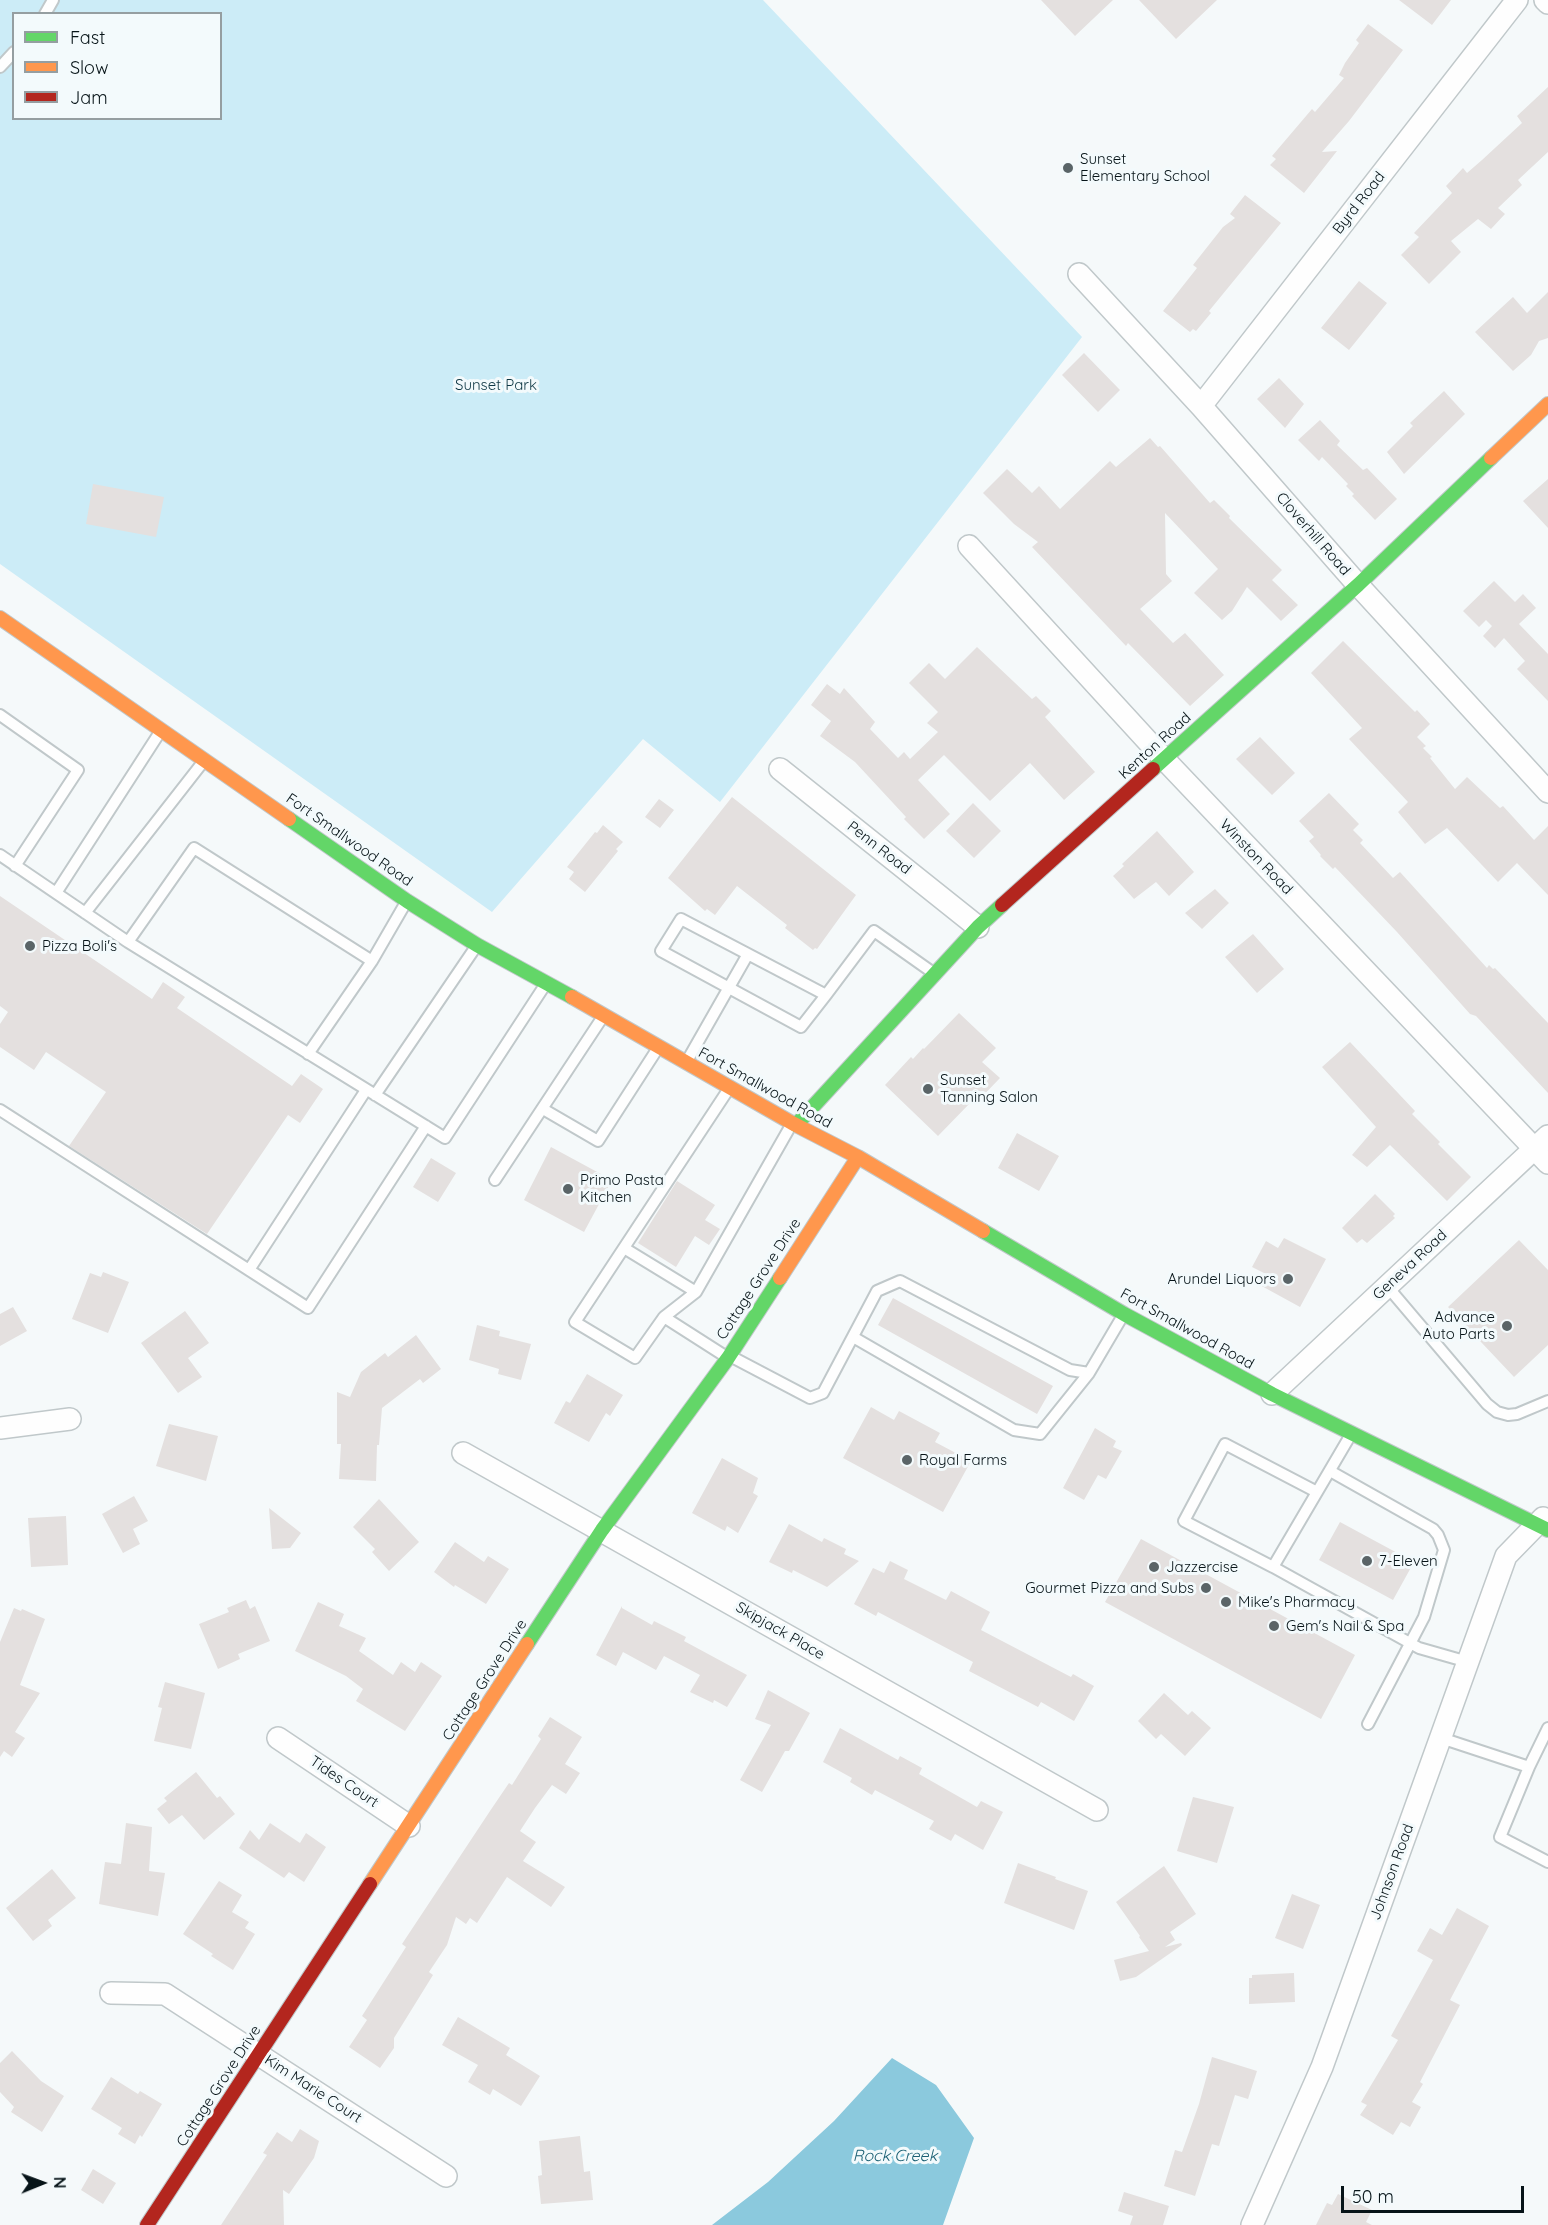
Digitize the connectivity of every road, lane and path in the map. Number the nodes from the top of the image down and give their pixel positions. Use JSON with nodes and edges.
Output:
{"nodes":[{"id":1,"x":1517,"y":0,"type":"edge"},
{"id":2,"x":12,"y":54,"type":"edge"},
{"id":3,"x":0,"y":67,"type":"edge"},
{"id":4,"x":1079,"y":274,"type":"dead end"},
{"id":5,"x":1548,"y":404,"type":"edge"},
{"id":6,"x":1201,"y":406,"type":"junction"},
{"id":7,"x":969,"y":546,"type":"dead end"},
{"id":8,"x":1358,"y":585,"type":"junction"},
{"id":9,"x":0,"y":618,"type":"edge"},
{"id":10,"x":0,"y":715,"type":"edge"},
{"id":11,"x":162,"y":729,"type":"junction"},
{"id":12,"x":205,"y":759,"type":"junction"},
{"id":13,"x":1165,"y":760,"type":"junction"},
{"id":14,"x":780,"y":769,"type":"dead end"},
{"id":15,"x":1544,"y":780,"type":"edge"},
{"id":16,"x":0,"y":855,"type":"edge"},
{"id":17,"x":15,"y":866,"type":"junction"},
{"id":18,"x":56,"y":893,"type":"junction"},
{"id":19,"x":407,"y":901,"type":"junction"},
{"id":20,"x":85,"y":913,"type":"junction"},
{"id":21,"x":978,"y":927,"type":"junction"},
{"id":22,"x":128,"y":942,"type":"junction"},
{"id":23,"x":477,"y":945,"type":"junction"},
{"id":24,"x":748,"y":954,"type":"junction"},
{"id":25,"x":372,"y":961,"type":"junction"},
{"id":26,"x":935,"y":974,"type":"junction"},
{"id":27,"x":547,"y":983,"type":"junction"},
{"id":28,"x":729,"y":988,"type":"junction"},
{"id":29,"x":826,"y":995,"type":"junction"},
{"id":30,"x":603,"y":1015,"type":"junction"},
{"id":31,"x":659,"y":1047,"type":"junction"},
{"id":32,"x":308,"y":1054,"type":"junction"},
{"id":33,"x":686,"y":1063,"type":"junction"},
{"id":34,"x":729,"y":1087,"type":"junction"},
{"id":35,"x":370,"y":1092,"type":"junction"},
{"id":36,"x":543,"y":1109,"type":"junction"},
{"id":37,"x":0,"y":1110,"type":"edge"},
{"id":38,"x":794,"y":1124,"type":"junction"},
{"id":39,"x":426,"y":1126,"type":"junction"},
{"id":40,"x":1543,"y":1149,"type":"edge"},
{"id":41,"x":858,"y":1157,"type":"junction"},
{"id":42,"x":495,"y":1180,"type":"dead end"},
{"id":43,"x":624,"y":1248,"type":"junction"},
{"id":44,"x":249,"y":1270,"type":"junction"},
{"id":45,"x":1387,"y":1286,"type":"junction"},
{"id":46,"x":696,"y":1292,"type":"junction"},
{"id":47,"x":1124,"y":1314,"type":"junction"},
{"id":48,"x":664,"y":1317,"type":"junction"},
{"id":49,"x":853,"y":1337,"type":"junction"},
{"id":50,"x":729,"y":1356,"type":"junction"},
{"id":51,"x":1089,"y":1373,"type":"junction"},
{"id":52,"x":1272,"y":1394,"type":"junction"},
{"id":53,"x":1548,"y":1401,"type":"edge"},
{"id":54,"x":70,"y":1419,"type":"dead end"},
{"id":55,"x":0,"y":1428,"type":"edge"},
{"id":56,"x":1352,"y":1433,"type":"junction"},
{"id":57,"x":463,"y":1453,"type":"dead end"},
{"id":58,"x":1330,"y":1471,"type":"junction"},
{"id":59,"x":1317,"y":1492,"type":"junction"},
{"id":60,"x":1544,"y":1522,"type":"edge"},
{"id":61,"x":602,"y":1530,"type":"junction"},
{"id":62,"x":1273,"y":1568,"type":"junction"},
{"id":63,"x":1412,"y":1643,"type":"junction"},
{"id":64,"x":1468,"y":1662,"type":"junction"},
{"id":65,"x":1368,"y":1724,"type":"dead end"},
{"id":66,"x":1548,"y":1728,"type":"edge"},
{"id":67,"x":278,"y":1738,"type":"dead end"},
{"id":68,"x":1441,"y":1738,"type":"junction"},
{"id":69,"x":1529,"y":1767,"type":"junction"},
{"id":70,"x":1097,"y":1810,"type":"dead end"},
{"id":71,"x":409,"y":1826,"type":"junction"},
{"id":72,"x":1548,"y":1862,"type":"edge"},
{"id":73,"x":111,"y":1993,"type":"dead end"},
{"id":74,"x":260,"y":2055,"type":"junction"},
{"id":75,"x":446,"y":2176,"type":"dead end"},
{"id":76,"x":147,"y":2225,"type":"edge"},
{"id":77,"x":1252,"y":2225,"type":"edge"}],
"edges":[{"from":1,"to":6,"type":"street","name":"Byrd Road"},
{"from":2,"to":3,"type":"lane"},
{"from":4,"to":6,"type":"street","name":"Cloverhill Road"},
{"from":5,"to":8,"type":"street","name":"Kenton Road"},
{"from":6,"to":8,"type":"street","name":"Cloverhill Road"},
{"from":7,"to":13,"type":"street","name":"Winston Road"},
{"from":8,"to":13,"type":"street","name":"Kenton Road"},
{"from":8,"to":15,"type":"street","name":"Cloverhill Road"},
{"from":9,"to":11,"type":"street","name":"Fort Smallwood Road"},
{"from":10,"to":17,"type":"lane"},
{"from":11,"to":12,"type":"street","name":"Fort Smallwood Road"},
{"from":11,"to":18,"type":"lane"},
{"from":12,"to":19,"type":"street","name":"Fort Smallwood Road"},
{"from":12,"to":20,"type":"lane"},
{"from":13,"to":21,"type":"street","name":"Kenton Road"},
{"from":13,"to":40,"type":"street","name":"Winston Road"},
{"from":14,"to":21,"type":"street","name":"Penn Road"},
{"from":16,"to":17,"type":"lane"},
{"from":17,"to":18,"type":"lane"},
{"from":18,"to":20,"type":"lane"},
{"from":19,"to":23,"type":"street","name":"Fort Smallwood Road"},
{"from":19,"to":25,"type":"lane"},
{"from":20,"to":22,"type":"lane"},
{"from":21,"to":26,"type":"street","name":"Kenton Road"},
{"from":22,"to":25,"type":"lane"},
{"from":22,"to":32,"type":"lane"},
{"from":23,"to":27,"type":"street","name":"Fort Smallwood Road"},
{"from":23,"to":35,"type":"lane"},
{"from":24,"to":28,"type":"lane"},
{"from":24,"to":28,"type":"lane"},
{"from":24,"to":29,"type":"lane"},
{"from":25,"to":32,"type":"lane"},
{"from":26,"to":29,"type":"lane"},
{"from":26,"to":38,"type":"street","name":"Kenton Road"},
{"from":27,"to":30,"type":"street","name":"Fort Smallwood Road"},
{"from":27,"to":39,"type":"lane"},
{"from":28,"to":29,"type":"lane"},
{"from":28,"to":33,"type":"lane"},
{"from":30,"to":31,"type":"street","name":"Fort Smallwood Road"},
{"from":30,"to":36,"type":"lane"},
{"from":31,"to":33,"type":"street","name":"Fort Smallwood Road"},
{"from":31,"to":36,"type":"lane"},
{"from":32,"to":35,"type":"lane"},
{"from":33,"to":34,"type":"street","name":"Fort Smallwood Road"},
{"from":34,"to":38,"type":"street","name":"Fort Smallwood Road"},
{"from":34,"to":43,"type":"lane"},
{"from":35,"to":39,"type":"lane"},
{"from":35,"to":44,"type":"lane"},
{"from":36,"to":42,"type":"lane"},
{"from":37,"to":44,"type":"lane"},
{"from":38,"to":41,"type":"street","name":"Fort Smallwood Road"},
{"from":38,"to":46,"type":"lane"},
{"from":39,"to":44,"type":"lane"},
{"from":40,"to":45,"type":"street","name":"Geneva Road"},
{"from":41,"to":47,"type":"street","name":"Fort Smallwood Road"},
{"from":41,"to":50,"type":"street","name":"Cottage Grove Drive"},
{"from":43,"to":46,"type":"lane"},
{"from":43,"to":48,"type":"lane"},
{"from":45,"to":52,"type":"street","name":"Geneva Road"},
{"from":45,"to":53,"type":"lane"},
{"from":46,"to":48,"type":"lane"},
{"from":47,"to":51,"type":"lane"},
{"from":47,"to":52,"type":"street","name":"Fort Smallwood Road"},
{"from":48,"to":50,"type":"lane"},
{"from":49,"to":50,"type":"lane"},
{"from":49,"to":51,"type":"lane"},
{"from":49,"to":51,"type":"lane"},
{"from":50,"to":61,"type":"street","name":"Cottage Grove Drive"},
{"from":52,"to":56,"type":"street","name":"Fort Smallwood Road"},
{"from":54,"to":55,"type":"street"},
{"from":56,"to":58,"type":"lane"},
{"from":56,"to":60,"type":"street","name":"Fort Smallwood Road"},
{"from":57,"to":61,"type":"street","name":"Skipjack Place"},
{"from":58,"to":59,"type":"lane"},
{"from":58,"to":63,"type":"lane"},
{"from":59,"to":62,"type":"lane"},
{"from":59,"to":62,"type":"lane"},
{"from":60,"to":64,"type":"street","name":"Johnson Road"},
{"from":61,"to":70,"type":"street","name":"Skipjack Place"},
{"from":61,"to":71,"type":"street","name":"Cottage Grove Drive"},
{"from":62,"to":63,"type":"lane"},
{"from":63,"to":64,"type":"lane"},
{"from":63,"to":65,"type":"lane"},
{"from":64,"to":68,"type":"street","name":"Johnson Road"},
{"from":66,"to":69,"type":"lane"},
{"from":67,"to":71,"type":"street","name":"Tides Court"},
{"from":68,"to":69,"type":"lane"},
{"from":68,"to":77,"type":"street","name":"Johnson Road"},
{"from":69,"to":72,"type":"lane"},
{"from":71,"to":74,"type":"street","name":"Cottage Grove Drive"},
{"from":73,"to":74,"type":"street","name":"Kim Marie Court"},
{"from":74,"to":75,"type":"street","name":"Kim Marie Court"},
{"from":74,"to":76,"type":"street","name":"Cottage Grove Drive"}]}
